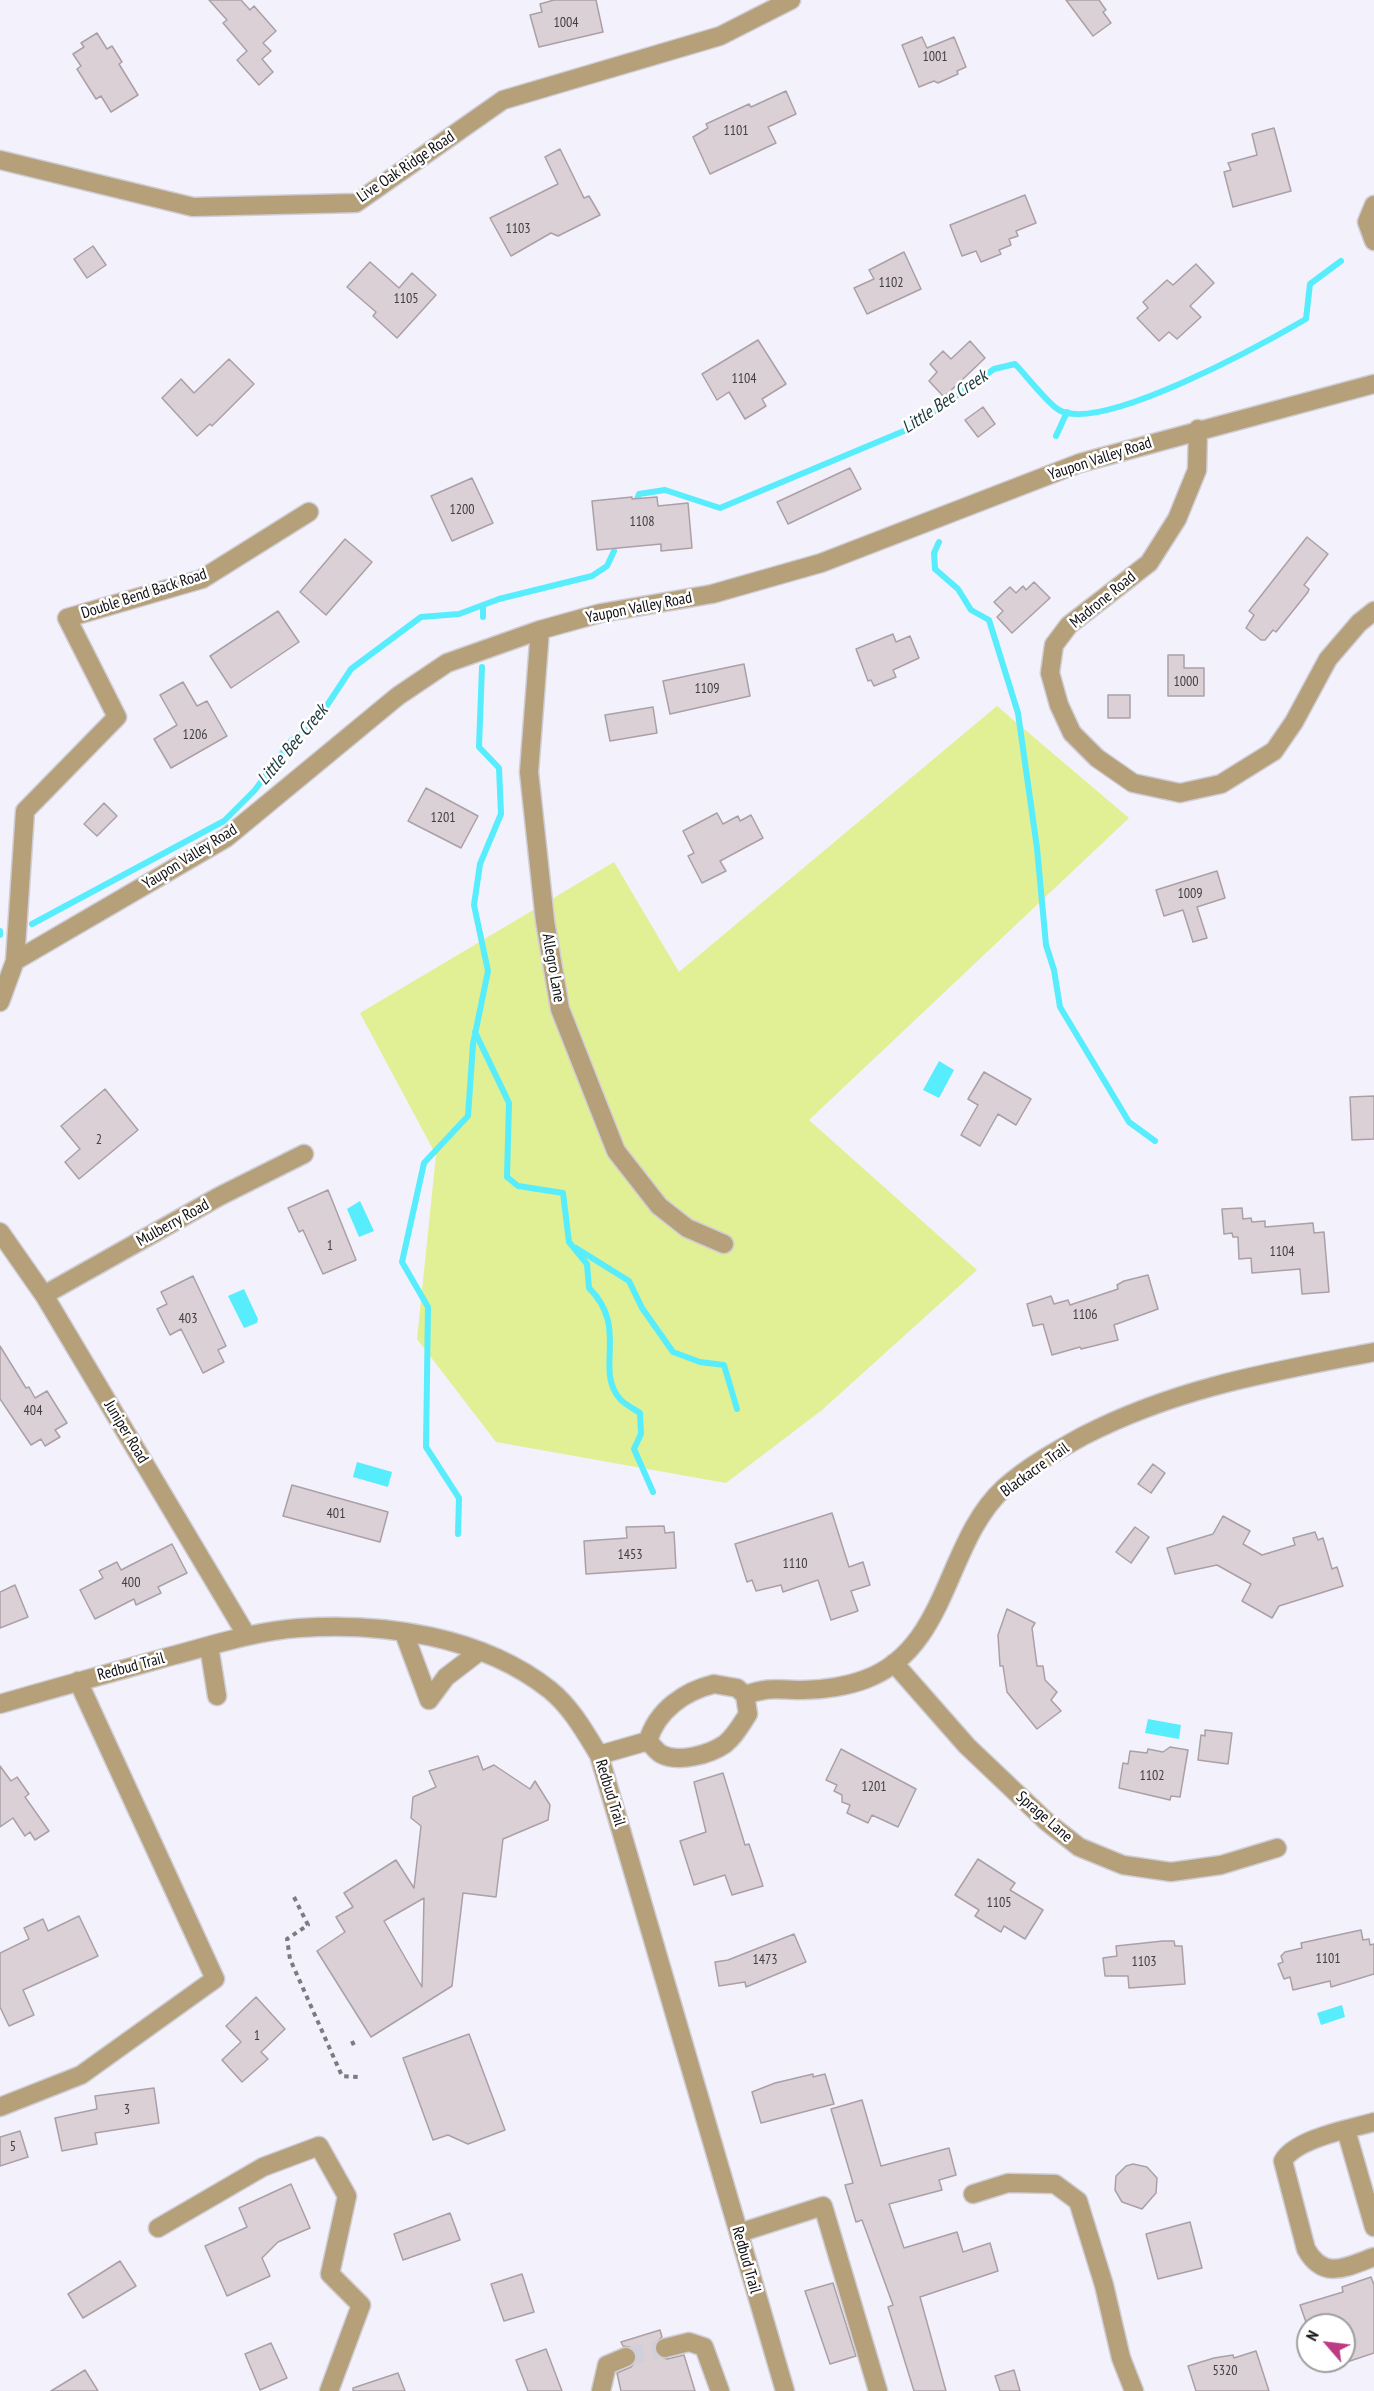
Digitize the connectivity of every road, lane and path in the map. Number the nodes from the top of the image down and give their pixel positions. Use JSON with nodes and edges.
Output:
{"nodes":[{"id":1,"x":791,"y":0,"type":"edge"},
{"id":2,"x":0,"y":159,"type":"edge"},
{"id":3,"x":1374,"y":205,"type":"edge"},
{"id":4,"x":1374,"y":241,"type":"edge"},
{"id":5,"x":1374,"y":384,"type":"edge"},
{"id":6,"x":1198,"y":429,"type":"junction"},
{"id":7,"x":309,"y":512,"type":"dead end"},
{"id":8,"x":1374,"y":611,"type":"edge"},
{"id":9,"x":540,"y":630,"type":"junction"},
{"id":10,"x":15,"y":961,"type":"junction"},
{"id":11,"x":0,"y":1002,"type":"edge"},
{"id":12,"x":304,"y":1154,"type":"dead end"},
{"id":13,"x":0,"y":1232,"type":"edge"},
{"id":14,"x":723,"y":1244,"type":"dead end"},
{"id":15,"x":44,"y":1295,"type":"junction"},
{"id":16,"x":1374,"y":1352,"type":"edge"},
{"id":17,"x":404,"y":1633,"type":"junction"},
{"id":18,"x":247,"y":1636,"type":"junction"},
{"id":19,"x":209,"y":1646,"type":"junction"},
{"id":20,"x":480,"y":1651,"type":"junction"},
{"id":21,"x":894,"y":1663,"type":"junction"},
{"id":22,"x":78,"y":1681,"type":"junction"},
{"id":23,"x":745,"y":1695,"type":"junction"},
{"id":24,"x":217,"y":1696,"type":"dead end"},
{"id":25,"x":0,"y":1704,"type":"edge"},
{"id":26,"x":648,"y":1741,"type":"junction"},
{"id":27,"x":599,"y":1755,"type":"junction"},
{"id":28,"x":1277,"y":1848,"type":"dead end"},
{"id":29,"x":294,"y":1897,"type":"dead end"},
{"id":30,"x":352,"y":2041,"type":"dead end"},
{"id":31,"x":355,"y":2048,"type":"dead end"},
{"id":32,"x":358,"y":2077,"type":"dead end"},
{"id":33,"x":0,"y":2107,"type":"edge"},
{"id":34,"x":1374,"y":2121,"type":"edge"},
{"id":35,"x":1346,"y":2130,"type":"junction"},
{"id":36,"x":973,"y":2194,"type":"dead end"},
{"id":37,"x":1374,"y":2227,"type":"edge"},
{"id":38,"x":158,"y":2228,"type":"dead end"},
{"id":39,"x":739,"y":2233,"type":"junction"},
{"id":40,"x":1374,"y":2258,"type":"edge"},
{"id":41,"x":666,"y":2348,"type":"tunnel mouth"},
{"id":42,"x":626,"y":2357,"type":"tunnel mouth"},
{"id":43,"x":329,"y":2391,"type":"edge"},
{"id":44,"x":601,"y":2391,"type":"edge"},
{"id":45,"x":720,"y":2391,"type":"edge"},
{"id":46,"x":785,"y":2391,"type":"edge"},
{"id":47,"x":878,"y":2391,"type":"edge"},
{"id":48,"x":1134,"y":2391,"type":"edge"}],
"edges":[{"from":1,"to":2,"type":"street","name":"Live Oak Ridge Road"},
{"from":3,"to":4,"type":"street"},
{"from":5,"to":6,"type":"street","name":"Yaupon Valley Road"},
{"from":6,"to":8,"type":"street","name":"Madrone Road"},
{"from":6,"to":9,"type":"street","name":"Yaupon Valley Road"},
{"from":7,"to":10,"type":"street","name":"Double Bend Back Road"},
{"from":9,"to":10,"type":"street","name":"Yaupon Valley Road"},
{"from":9,"to":14,"type":"street","name":"Allegro Lane"},
{"from":10,"to":11,"type":"street"},
{"from":12,"to":15,"type":"street","name":"Mulberry Road"},
{"from":13,"to":15,"type":"street","name":"Juniper Road"},
{"from":15,"to":18,"type":"street","name":"Juniper Road"},
{"from":16,"to":21,"type":"street","name":"Blackacre Trail"},
{"from":17,"to":18,"type":"street","name":"Redbud Trail"},
{"from":17,"to":20,"type":"street","name":"Redbud Trail"},
{"from":17,"to":20,"type":"street"},
{"from":18,"to":19,"type":"street","name":"Redbud Trail"},
{"from":19,"to":22,"type":"street","name":"Redbud Trail"},
{"from":19,"to":24,"type":"street"},
{"from":20,"to":27,"type":"street","name":"Redbud Trail"},
{"from":21,"to":23,"type":"street","name":"Blackacre Trail"},
{"from":21,"to":28,"type":"street","name":"Sprage Lane"},
{"from":22,"to":25,"type":"street","name":"Redbud Trail"},
{"from":22,"to":33,"type":"street"},
{"from":23,"to":26,"type":"street"},
{"from":23,"to":26,"type":"street"},
{"from":26,"to":27,"type":"street"},
{"from":27,"to":39,"type":"street","name":"Redbud Trail"},
{"from":29,"to":32,"type":"path"},
{"from":30,"to":31,"type":"path"},
{"from":34,"to":35,"type":"street"},
{"from":35,"to":37,"type":"street"},
{"from":35,"to":40,"type":"street"},
{"from":36,"to":48,"type":"street"},
{"from":38,"to":43,"type":"street"},
{"from":39,"to":46,"type":"street","name":"Redbud Trail"},
{"from":39,"to":47,"type":"street"},
{"from":41,"to":45,"type":"street"},
{"from":42,"to":44,"type":"street"}]}
